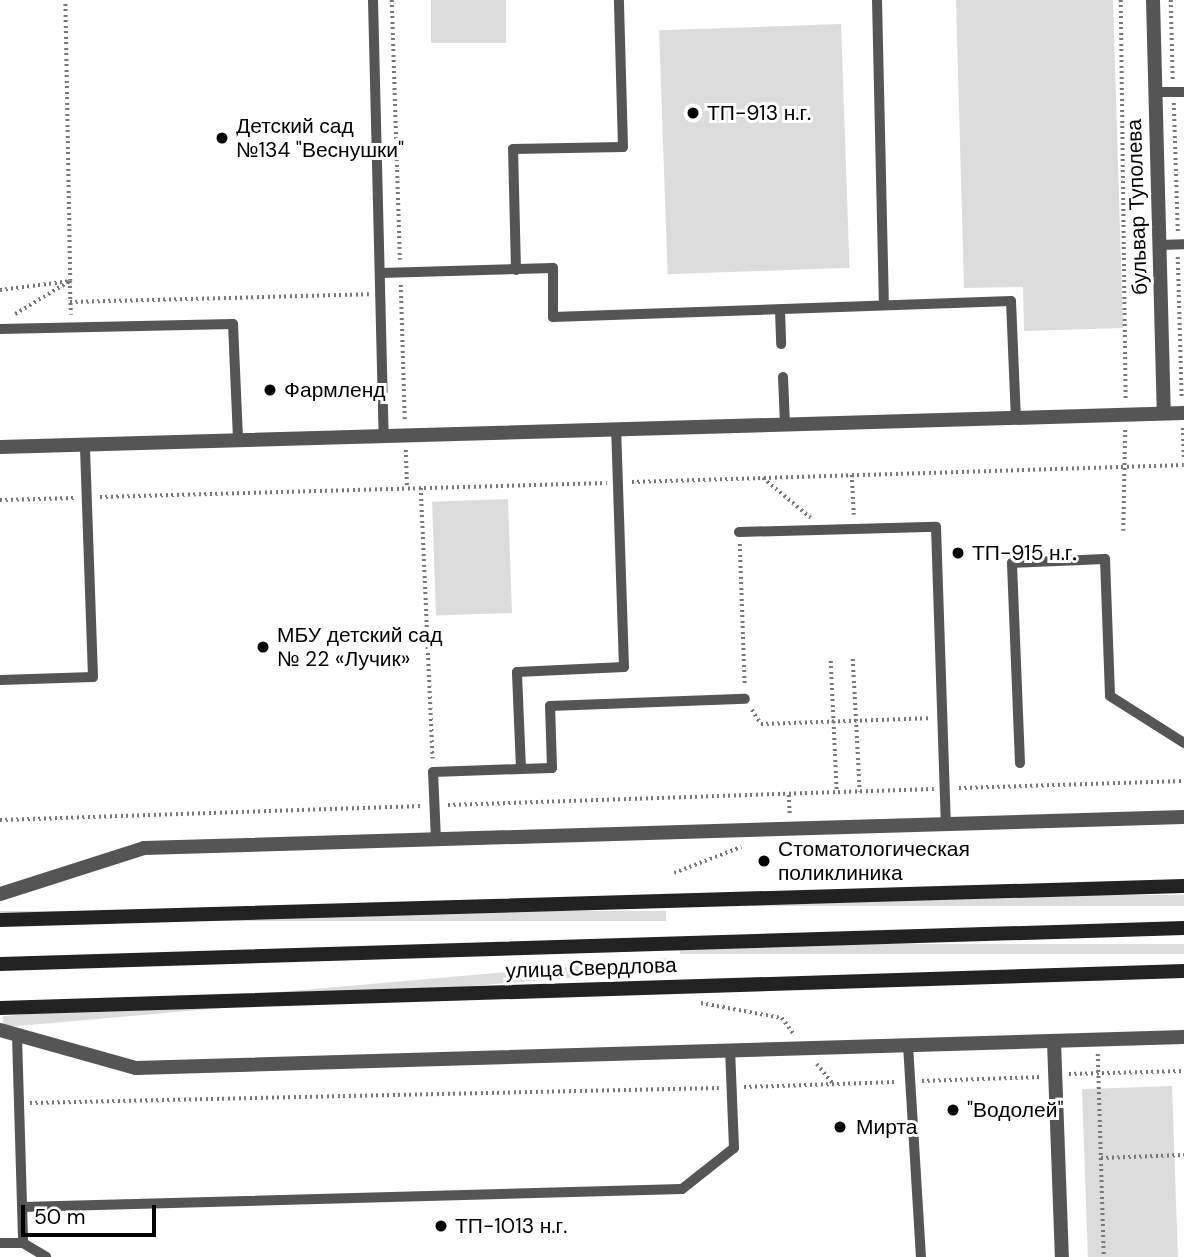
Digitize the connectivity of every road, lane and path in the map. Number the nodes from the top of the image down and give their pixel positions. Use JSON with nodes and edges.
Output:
{"nodes":[{"id":1,"x":65,"y":0,"type":"edge"},
{"id":2,"x":373,"y":0,"type":"edge"},
{"id":3,"x":392,"y":0,"type":"edge"},
{"id":4,"x":619,"y":0,"type":"edge"},
{"id":5,"x":877,"y":0,"type":"edge"},
{"id":6,"x":1121,"y":0,"type":"edge"},
{"id":7,"x":1153,"y":0,"type":"edge"},
{"id":8,"x":1155,"y":92,"type":"junction"},
{"id":9,"x":1184,"y":92,"type":"edge"},
{"id":10,"x":1184,"y":244,"type":"edge"},
{"id":11,"x":1159,"y":245,"type":"junction"},
{"id":12,"x":516,"y":270,"type":"junction"},
{"id":13,"x":400,"y":272,"type":"junction"},
{"id":14,"x":381,"y":273,"type":"junction"},
{"id":15,"x":69,"y":281,"type":"junction"},
{"id":16,"x":0,"y":290,"type":"edge"},
{"id":17,"x":381,"y":294,"type":"junction"},
{"id":18,"x":70,"y":302,"type":"junction"},
{"id":19,"x":884,"y":305,"type":"junction"},
{"id":20,"x":780,"y":310,"type":"junction"},
{"id":21,"x":12,"y":316,"type":"dead end"},
{"id":22,"x":71,"y":328,"type":"junction"},
{"id":23,"x":0,"y":329,"type":"edge"},
{"id":24,"x":781,"y":344,"type":"dead end"},
{"id":25,"x":783,"y":377,"type":"dead end"},
{"id":26,"x":1164,"y":413,"type":"junction"},
{"id":27,"x":1184,"y":413,"type":"edge"},
{"id":28,"x":1126,"y":414,"type":"junction"},
{"id":29,"x":1016,"y":418,"type":"junction"},
{"id":30,"x":785,"y":424,"type":"junction"},
{"id":31,"x":616,"y":429,"type":"junction"},
{"id":32,"x":405,"y":435,"type":"junction"},
{"id":33,"x":384,"y":436,"type":"junction"},
{"id":34,"x":238,"y":440,"type":"junction"},
{"id":35,"x":85,"y":444,"type":"junction"},
{"id":36,"x":0,"y":447,"type":"edge"},
{"id":37,"x":1184,"y":465,"type":"edge"},
{"id":38,"x":1121,"y":467,"type":"junction"},
{"id":39,"x":852,"y":475,"type":"junction"},
{"id":40,"x":763,"y":478,"type":"junction"},
{"id":41,"x":617,"y":482,"type":"junction"},
{"id":42,"x":407,"y":488,"type":"junction"},
{"id":43,"x":421,"y":488,"type":"junction"},
{"id":44,"x":86,"y":498,"type":"junction"},
{"id":45,"x":0,"y":500,"type":"edge"},
{"id":46,"x":854,"y":529,"type":"junction"},
{"id":47,"x":826,"y":530,"type":"junction"},
{"id":48,"x":1123,"y":531,"type":"dead end"},
{"id":49,"x":739,"y":532,"type":"joint"},
{"id":50,"x":853,"y":659,"type":"dead end"},
{"id":51,"x":831,"y":661,"type":"dead end"},
{"id":52,"x":0,"y":680,"type":"edge"},
{"id":53,"x":745,"y":699,"type":"junction"},
{"id":54,"x":945,"y":718,"type":"junction"},
{"id":55,"x":856,"y":720,"type":"junction"},
{"id":56,"x":834,"y":721,"type":"junction"},
{"id":57,"x":1184,"y":743,"type":"edge"},
{"id":58,"x":1020,"y":763,"type":"dead end"},
{"id":59,"x":521,"y":769,"type":"junction"},
{"id":60,"x":433,"y":772,"type":"junction"},
{"id":61,"x":1184,"y":781,"type":"edge"},
{"id":62,"x":945,"y":789,"type":"junction"},
{"id":63,"x":837,"y":792,"type":"junction"},
{"id":64,"x":860,"y":792,"type":"junction"},
{"id":65,"x":435,"y":806,"type":"junction"},
{"id":66,"x":1184,"y":817,"type":"edge"},
{"id":67,"x":0,"y":820,"type":"edge"},
{"id":68,"x":946,"y":825,"type":"junction"},
{"id":69,"x":436,"y":840,"type":"junction"},
{"id":70,"x":1184,"y":886,"type":"edge"},
{"id":71,"x":0,"y":894,"type":"edge"},
{"id":72,"x":0,"y":920,"type":"edge"},
{"id":73,"x":1184,"y":928,"type":"edge"},
{"id":74,"x":0,"y":964,"type":"edge"},
{"id":75,"x":1184,"y":971,"type":"edge"},
{"id":76,"x":687,"y":1001,"type":"dead end"},
{"id":77,"x":0,"y":1008,"type":"edge"},
{"id":78,"x":0,"y":1030,"type":"edge"},
{"id":79,"x":17,"y":1036,"type":"junction"},
{"id":80,"x":1184,"y":1037,"type":"edge"},
{"id":81,"x":1054,"y":1042,"type":"junction"},
{"id":82,"x":908,"y":1045,"type":"junction"},
{"id":83,"x":804,"y":1048,"type":"junction"},
{"id":84,"x":730,"y":1050,"type":"junction"},
{"id":85,"x":1098,"y":1054,"type":"dead end"},
{"id":86,"x":1184,"y":1071,"type":"edge"},
{"id":87,"x":1099,"y":1073,"type":"junction"},
{"id":88,"x":1055,"y":1075,"type":"junction"},
{"id":89,"x":911,"y":1082,"type":"junction"},
{"id":90,"x":833,"y":1084,"type":"junction"},
{"id":91,"x":732,"y":1087,"type":"junction"},
{"id":92,"x":19,"y":1104,"type":"junction"},
{"id":93,"x":1184,"y":1155,"type":"edge"},
{"id":94,"x":1101,"y":1158,"type":"junction"},
{"id":95,"x":22,"y":1207,"type":"junction"},
{"id":96,"x":0,"y":1243,"type":"edge"},
{"id":97,"x":23,"y":1243,"type":"junction"},
{"id":98,"x":46,"y":1257,"type":"edge"},
{"id":99,"x":921,"y":1257,"type":"edge"},
{"id":100,"x":1062,"y":1257,"type":"edge"},
{"id":101,"x":1104,"y":1257,"type":"edge"}],
"edges":[{"from":1,"to":15,"type":"path"},
{"from":2,"to":14,"type":"lane"},
{"from":3,"to":13,"type":"path"},
{"from":4,"to":12,"type":"lane"},
{"from":5,"to":19,"type":"lane"},
{"from":6,"to":28,"type":"path"},
{"from":7,"to":8,"type":"street","name":"бульвар Туполева"},
{"from":8,"to":9,"type":"lane"},
{"from":8,"to":11,"type":"street","name":"бульвар Туполева"},
{"from":10,"to":11,"type":"lane"},
{"from":11,"to":26,"type":"street","name":"бульвар Туполева"},
{"from":12,"to":13,"type":"lane"},
{"from":12,"to":20,"type":"lane"},
{"from":13,"to":14,"type":"lane"},
{"from":13,"to":32,"type":"path"},
{"from":14,"to":17,"type":"lane"},
{"from":15,"to":16,"type":"path"},
{"from":15,"to":18,"type":"path"},
{"from":15,"to":21,"type":"path"},
{"from":17,"to":18,"type":"path"},
{"from":17,"to":33,"type":"lane"},
{"from":18,"to":22,"type":"path"},
{"from":19,"to":20,"type":"lane"},
{"from":19,"to":29,"type":"lane"},
{"from":20,"to":24,"type":"lane"},
{"from":22,"to":23,"type":"lane"},
{"from":22,"to":34,"type":"lane"},
{"from":25,"to":30,"type":"lane"},
{"from":26,"to":27,"type":"street"},
{"from":26,"to":28,"type":"street"},
{"from":28,"to":29,"type":"street"},
{"from":28,"to":38,"type":"path"},
{"from":29,"to":30,"type":"street"},
{"from":30,"to":31,"type":"street"},
{"from":31,"to":32,"type":"street"},
{"from":31,"to":41,"type":"lane"},
{"from":32,"to":33,"type":"street"},
{"from":32,"to":42,"type":"path"},
{"from":33,"to":34,"type":"street"},
{"from":34,"to":35,"type":"street"},
{"from":35,"to":36,"type":"street"},
{"from":35,"to":44,"type":"lane"},
{"from":37,"to":38,"type":"path"},
{"from":38,"to":39,"type":"path"},
{"from":38,"to":48,"type":"path"},
{"from":39,"to":40,"type":"path"},
{"from":39,"to":46,"type":"path"},
{"from":40,"to":41,"type":"path"},
{"from":40,"to":47,"type":"path"},
{"from":41,"to":43,"type":"path"},
{"from":41,"to":59,"type":"lane"},
{"from":42,"to":43,"type":"path"},
{"from":42,"to":44,"type":"path"},
{"from":43,"to":60,"type":"path"},
{"from":44,"to":45,"type":"path"},
{"from":44,"to":52,"type":"lane"},
{"from":46,"to":47,"type":"lane"},
{"from":46,"to":54,"type":"lane"},
{"from":47,"to":49,"type":"lane"},
{"from":49,"to":53,"type":"path"},
{"from":50,"to":55,"type":"path"},
{"from":51,"to":56,"type":"path"},
{"from":53,"to":56,"type":"path"},
{"from":53,"to":59,"type":"lane"},
{"from":54,"to":55,"type":"path"},
{"from":54,"to":62,"type":"lane"},
{"from":55,"to":56,"type":"path"},
{"from":55,"to":64,"type":"path"},
{"from":56,"to":63,"type":"path"},
{"from":57,"to":58,"type":"lane"},
{"from":59,"to":60,"type":"lane"},
{"from":60,"to":65,"type":"lane"},
{"from":61,"to":62,"type":"path"},
{"from":62,"to":64,"type":"path"},
{"from":62,"to":68,"type":"lane"},
{"from":63,"to":64,"type":"path"},
{"from":63,"to":65,"type":"path"},
{"from":65,"to":67,"type":"path"},
{"from":65,"to":69,"type":"lane"},
{"from":66,"to":68,"type":"street"},
{"from":68,"to":69,"type":"street"},
{"from":69,"to":71,"type":"street"},
{"from":70,"to":72,"type":"main road"},
{"from":73,"to":74,"type":"main road","name":"улица Свердлова"},
{"from":75,"to":77,"type":"main road","name":"улица Свердлова"},
{"from":76,"to":83,"type":"path"},
{"from":78,"to":79,"type":"street"},
{"from":79,"to":84,"type":"street"},
{"from":79,"to":92,"type":"lane"},
{"from":80,"to":81,"type":"street"},
{"from":81,"to":82,"type":"street"},
{"from":81,"to":88,"type":"street"},
{"from":82,"to":83,"type":"street"},
{"from":82,"to":89,"type":"lane"},
{"from":83,"to":84,"type":"street"},
{"from":83,"to":90,"type":"path"},
{"from":84,"to":91,"type":"lane"},
{"from":85,"to":87,"type":"path"},
{"from":86,"to":87,"type":"path"},
{"from":87,"to":88,"type":"path"},
{"from":87,"to":94,"type":"path"},
{"from":88,"to":89,"type":"path"},
{"from":88,"to":100,"type":"street"},
{"from":89,"to":90,"type":"path"},
{"from":89,"to":99,"type":"lane"},
{"from":90,"to":91,"type":"path"},
{"from":91,"to":92,"type":"path"},
{"from":91,"to":95,"type":"lane"},
{"from":92,"to":95,"type":"lane"},
{"from":93,"to":94,"type":"path"},
{"from":94,"to":101,"type":"path"},
{"from":95,"to":97,"type":"lane"},
{"from":96,"to":97,"type":"lane"},
{"from":97,"to":98,"type":"lane"}]}
